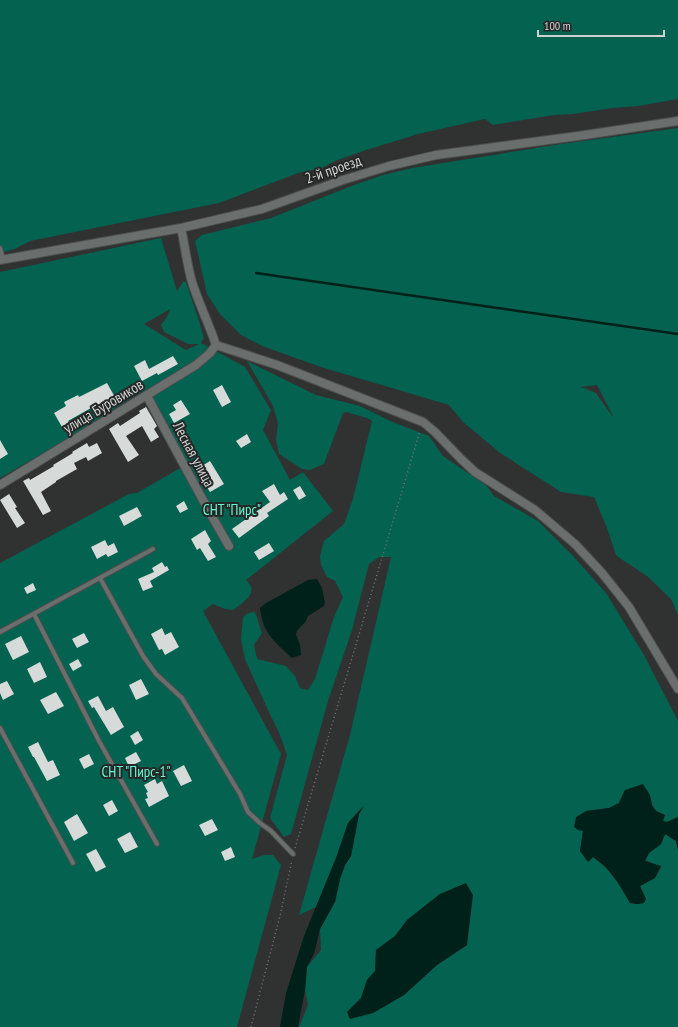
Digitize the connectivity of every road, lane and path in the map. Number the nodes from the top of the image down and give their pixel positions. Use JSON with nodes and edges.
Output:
{"nodes":[{"id":1,"x":678,"y":121,"type":"edge"},
{"id":2,"x":181,"y":228,"type":"junction"},
{"id":3,"x":0,"y":248,"type":"edge"},
{"id":4,"x":1,"y":260,"type":"edge"},
{"id":5,"x":216,"y":345,"type":"junction"},
{"id":6,"x":146,"y":396,"type":"junction"},
{"id":7,"x":423,"y":422,"type":"junction"},
{"id":8,"x":0,"y":485,"type":"edge"},
{"id":9,"x":229,"y":546,"type":"dead end"},
{"id":10,"x":153,"y":549,"type":"dead end"},
{"id":11,"x":100,"y":578,"type":"junction"},
{"id":12,"x":34,"y":614,"type":"junction"},
{"id":13,"x":0,"y":632,"type":"edge"},
{"id":14,"x":678,"y":689,"type":"edge"},
{"id":15,"x":0,"y":728,"type":"edge"},
{"id":16,"x":157,"y":844,"type":"dead end"},
{"id":17,"x":293,"y":854,"type":"junction"},
{"id":18,"x":73,"y":863,"type":"dead end"},
{"id":19,"x":251,"y":1027,"type":"edge"}],
"edges":[{"from":1,"to":2,"type":"street","name":"2-й проезд"},
{"from":2,"to":4,"type":"street","name":"2-й проезд"},
{"from":2,"to":5,"type":"street"},
{"from":3,"to":4,"type":"lane"},
{"from":5,"to":6,"type":"street","name":"улица Буровиков"},
{"from":5,"to":7,"type":"street"},
{"from":6,"to":8,"type":"street","name":"улица Буровиков"},
{"from":6,"to":9,"type":"street","name":"Лесная улица"},
{"from":7,"to":14,"type":"street"},
{"from":7,"to":17,"type":"path"},
{"from":10,"to":11,"type":"lane"},
{"from":11,"to":12,"type":"lane"},
{"from":11,"to":17,"type":"lane"},
{"from":12,"to":13,"type":"lane"},
{"from":12,"to":16,"type":"lane"},
{"from":15,"to":18,"type":"lane"},
{"from":17,"to":19,"type":"path"}]}
